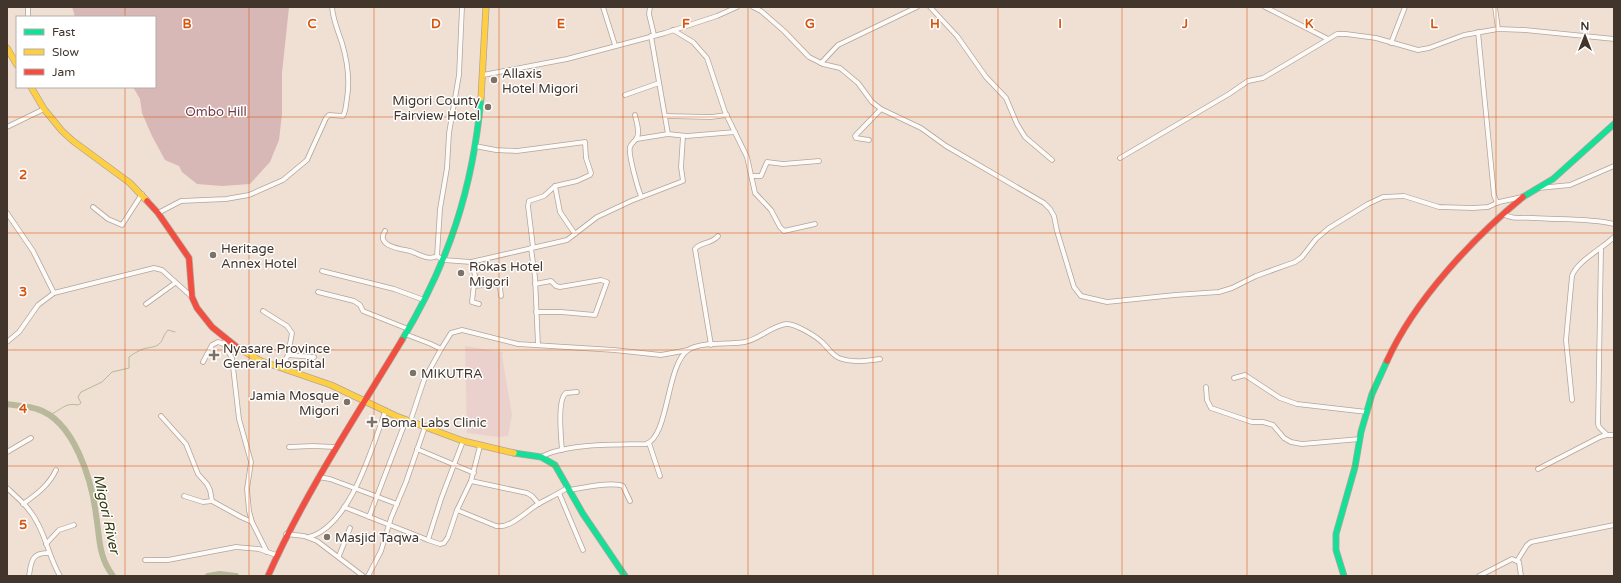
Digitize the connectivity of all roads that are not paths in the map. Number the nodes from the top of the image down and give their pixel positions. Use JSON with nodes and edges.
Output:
{"nodes":[{"id":1,"x":332,"y":7,"type":"edge"},
{"id":2,"x":462,"y":7,"type":"edge"},
{"id":3,"x":486,"y":7,"type":"edge"},
{"id":4,"x":603,"y":7,"type":"edge"},
{"id":5,"x":650,"y":7,"type":"edge"},
{"id":6,"x":737,"y":7,"type":"edge"},
{"id":7,"x":753,"y":7,"type":"edge"},
{"id":8,"x":917,"y":7,"type":"edge"},
{"id":9,"x":930,"y":7,"type":"edge"},
{"id":10,"x":1265,"y":7,"type":"edge"},
{"id":11,"x":1405,"y":7,"type":"edge"},
{"id":12,"x":1495,"y":7,"type":"edge"},
{"id":13,"x":1498,"y":29,"type":"junction"},
{"id":14,"x":673,"y":30,"type":"junction"},
{"id":15,"x":1478,"y":32,"type":"junction"},
{"id":16,"x":653,"y":36,"type":"junction"},
{"id":17,"x":1328,"y":39,"type":"junction"},
{"id":18,"x":1614,"y":39,"type":"edge"},
{"id":19,"x":1391,"y":43,"type":"junction"},
{"id":20,"x":615,"y":45,"type":"junction"},
{"id":21,"x":7,"y":48,"type":"edge"},
{"id":22,"x":16,"y":63,"type":"edge"},
{"id":23,"x":821,"y":63,"type":"junction"},
{"id":24,"x":482,"y":75,"type":"junction"},
{"id":25,"x":659,"y":83,"type":"junction"},
{"id":26,"x":33,"y":88,"type":"edge"},
{"id":27,"x":625,"y":95,"type":"dead end"},
{"id":28,"x":44,"y":109,"type":"junction"},
{"id":29,"x":881,"y":109,"type":"junction"},
{"id":30,"x":635,"y":115,"type":"dead end"},
{"id":31,"x":727,"y":115,"type":"junction"},
{"id":32,"x":665,"y":116,"type":"junction"},
{"id":33,"x":1614,"y":124,"type":"edge"},
{"id":34,"x":7,"y":127,"type":"edge"},
{"id":35,"x":735,"y":132,"type":"junction"},
{"id":36,"x":668,"y":134,"type":"junction"},
{"id":37,"x":683,"y":136,"type":"junction"},
{"id":38,"x":637,"y":139,"type":"junction"},
{"id":39,"x":869,"y":140,"type":"dead end"},
{"id":40,"x":475,"y":146,"type":"junction"},
{"id":41,"x":1120,"y":158,"type":"dead end"},
{"id":42,"x":1052,"y":160,"type":"dead end"},
{"id":43,"x":819,"y":161,"type":"dead end"},
{"id":44,"x":1614,"y":166,"type":"edge"},
{"id":45,"x":752,"y":176,"type":"junction"},
{"id":46,"x":555,"y":186,"type":"junction"},
{"id":47,"x":1539,"y":188,"type":"junction"},
{"id":48,"x":142,"y":194,"type":"junction"},
{"id":49,"x":641,"y":196,"type":"junction"},
{"id":50,"x":1522,"y":197,"type":"junction"},
{"id":51,"x":1497,"y":203,"type":"junction"},
{"id":52,"x":93,"y":207,"type":"dead end"},
{"id":53,"x":7,"y":213,"type":"edge"},
{"id":54,"x":158,"y":213,"type":"junction"},
{"id":55,"x":1503,"y":214,"type":"junction"},
{"id":56,"x":815,"y":224,"type":"dead end"},
{"id":57,"x":1614,"y":224,"type":"edge"},
{"id":58,"x":385,"y":231,"type":"dead end"},
{"id":59,"x":575,"y":234,"type":"junction"},
{"id":60,"x":718,"y":236,"type":"dead end"},
{"id":61,"x":1614,"y":237,"type":"edge"},
{"id":62,"x":532,"y":248,"type":"junction"},
{"id":63,"x":1601,"y":248,"type":"junction"},
{"id":64,"x":437,"y":256,"type":"junction"},
{"id":65,"x":443,"y":260,"type":"junction"},
{"id":66,"x":472,"y":262,"type":"junction"},
{"id":67,"x":322,"y":271,"type":"dead end"},
{"id":68,"x":175,"y":283,"type":"junction"},
{"id":69,"x":535,"y":284,"type":"junction"},
{"id":70,"x":474,"y":286,"type":"junction"},
{"id":71,"x":318,"y":292,"type":"dead end"},
{"id":72,"x":54,"y":293,"type":"junction"},
{"id":73,"x":501,"y":296,"type":"dead end"},
{"id":74,"x":192,"y":297,"type":"junction"},
{"id":75,"x":425,"y":300,"type":"junction"},
{"id":76,"x":146,"y":304,"type":"dead end"},
{"id":77,"x":479,"y":304,"type":"dead end"},
{"id":78,"x":263,"y":311,"type":"dead end"},
{"id":79,"x":536,"y":312,"type":"junction"},
{"id":80,"x":407,"y":332,"type":"junction"},
{"id":81,"x":7,"y":342,"type":"edge"},
{"id":82,"x":225,"y":342,"type":"junction"},
{"id":83,"x":538,"y":345,"type":"junction"},
{"id":84,"x":711,"y":345,"type":"junction"},
{"id":85,"x":440,"y":349,"type":"junction"},
{"id":86,"x":689,"y":350,"type":"junction"},
{"id":87,"x":288,"y":355,"type":"junction"},
{"id":88,"x":314,"y":357,"type":"dead end"},
{"id":89,"x":880,"y":359,"type":"dead end"},
{"id":90,"x":203,"y":362,"type":"dead end"},
{"id":91,"x":281,"y":368,"type":"junction"},
{"id":92,"x":1234,"y":378,"type":"dead end"},
{"id":93,"x":1206,"y":386,"type":"dead end"},
{"id":94,"x":577,"y":392,"type":"dead end"},
{"id":95,"x":1572,"y":400,"type":"dead end"},
{"id":96,"x":365,"y":401,"type":"junction"},
{"id":97,"x":385,"y":412,"type":"junction"},
{"id":98,"x":1367,"y":412,"type":"junction"},
{"id":99,"x":161,"y":416,"type":"dead end"},
{"id":100,"x":408,"y":421,"type":"junction"},
{"id":101,"x":425,"y":427,"type":"junction"},
{"id":102,"x":1607,"y":435,"type":"junction"},
{"id":103,"x":1614,"y":435,"type":"edge"},
{"id":104,"x":32,"y":438,"type":"dead end"},
{"id":105,"x":1360,"y":439,"type":"junction"},
{"id":106,"x":463,"y":441,"type":"junction"},
{"id":107,"x":649,"y":443,"type":"junction"},
{"id":108,"x":480,"y":446,"type":"junction"},
{"id":109,"x":289,"y":447,"type":"dead end"},
{"id":110,"x":335,"y":447,"type":"junction"},
{"id":111,"x":417,"y":449,"type":"junction"},
{"id":112,"x":562,"y":450,"type":"junction"},
{"id":113,"x":7,"y":452,"type":"edge"},
{"id":114,"x":541,"y":457,"type":"junction"},
{"id":115,"x":454,"y":464,"type":"junction"},
{"id":116,"x":1538,"y":469,"type":"dead end"},
{"id":117,"x":56,"y":470,"type":"dead end"},
{"id":118,"x":474,"y":473,"type":"junction"},
{"id":119,"x":660,"y":476,"type":"dead end"},
{"id":120,"x":318,"y":477,"type":"junction"},
{"id":121,"x":471,"y":481,"type":"junction"},
{"id":122,"x":7,"y":488,"type":"edge"},
{"id":123,"x":356,"y":489,"type":"junction"},
{"id":124,"x":568,"y":489,"type":"junction"},
{"id":125,"x":559,"y":493,"type":"junction"},
{"id":126,"x":184,"y":496,"type":"dead end"},
{"id":127,"x":377,"y":497,"type":"junction"},
{"id":128,"x":212,"y":501,"type":"junction"},
{"id":129,"x":630,"y":501,"type":"dead end"},
{"id":130,"x":24,"y":504,"type":"junction"},
{"id":131,"x":397,"y":504,"type":"junction"},
{"id":132,"x":539,"y":504,"type":"junction"},
{"id":133,"x":344,"y":507,"type":"junction"},
{"id":134,"x":458,"y":510,"type":"junction"},
{"id":135,"x":369,"y":517,"type":"junction"},
{"id":136,"x":252,"y":522,"type":"junction"},
{"id":137,"x":74,"y":525,"type":"dead end"},
{"id":138,"x":389,"y":525,"type":"junction"},
{"id":139,"x":1614,"y":525,"type":"edge"},
{"id":140,"x":350,"y":528,"type":"dead end"},
{"id":141,"x":286,"y":534,"type":"junction"},
{"id":142,"x":309,"y":537,"type":"junction"},
{"id":143,"x":428,"y":540,"type":"junction"},
{"id":144,"x":46,"y":544,"type":"junction"},
{"id":145,"x":583,"y":550,"type":"dead end"},
{"id":146,"x":267,"y":552,"type":"junction"},
{"id":147,"x":49,"y":553,"type":"junction"},
{"id":148,"x":276,"y":555,"type":"junction"},
{"id":149,"x":338,"y":556,"type":"junction"},
{"id":150,"x":145,"y":560,"type":"dead end"},
{"id":151,"x":1517,"y":561,"type":"junction"},
{"id":152,"x":268,"y":575,"type":"edge"},
{"id":153,"x":29,"y":576,"type":"edge"},
{"id":154,"x":60,"y":576,"type":"edge"},
{"id":155,"x":363,"y":576,"type":"edge"},
{"id":156,"x":368,"y":576,"type":"edge"},
{"id":157,"x":625,"y":576,"type":"edge"},
{"id":158,"x":1344,"y":576,"type":"edge"},
{"id":159,"x":1479,"y":576,"type":"edge"},
{"id":160,"x":1521,"y":576,"type":"edge"}],
"edges":[{"from":1,"to":54,"type":"street"},
{"from":2,"to":64,"type":"street"},
{"from":3,"to":24,"type":"main road"},
{"from":4,"to":20,"type":"street"},
{"from":5,"to":16,"type":"street"},
{"from":6,"to":14,"type":"street"},
{"from":7,"to":23,"type":"street"},
{"from":8,"to":23,"type":"street"},
{"from":9,"to":42,"type":"street"},
{"from":10,"to":17,"type":"street"},
{"from":11,"to":19,"type":"street"},
{"from":12,"to":13,"type":"street"},
{"from":13,"to":15,"type":"street"},
{"from":13,"to":18,"type":"street"},
{"from":14,"to":16,"type":"street"},
{"from":14,"to":31,"type":"street"},
{"from":15,"to":19,"type":"street"},
{"from":15,"to":51,"type":"street"},
{"from":16,"to":20,"type":"street"},
{"from":16,"to":25,"type":"street"},
{"from":17,"to":19,"type":"street"},
{"from":17,"to":41,"type":"street"},
{"from":20,"to":24,"type":"street"},
{"from":21,"to":22,"type":"main road"},
{"from":23,"to":29,"type":"street"},
{"from":24,"to":40,"type":"main road"},
{"from":25,"to":27,"type":"street"},
{"from":25,"to":32,"type":"street"},
{"from":26,"to":28,"type":"main road"},
{"from":28,"to":34,"type":"street"},
{"from":28,"to":48,"type":"main road"},
{"from":29,"to":39,"type":"street"},
{"from":29,"to":51,"type":"street"},
{"from":30,"to":38,"type":"street"},
{"from":31,"to":32,"type":"street"},
{"from":31,"to":35,"type":"street"},
{"from":32,"to":36,"type":"street"},
{"from":33,"to":47,"type":"main road"},
{"from":35,"to":37,"type":"street"},
{"from":35,"to":45,"type":"street"},
{"from":36,"to":37,"type":"street"},
{"from":36,"to":38,"type":"street"},
{"from":37,"to":49,"type":"street"},
{"from":38,"to":49,"type":"street"},
{"from":40,"to":46,"type":"street"},
{"from":40,"to":65,"type":"main road"},
{"from":43,"to":45,"type":"street"},
{"from":44,"to":47,"type":"street"},
{"from":45,"to":56,"type":"street"},
{"from":46,"to":59,"type":"street"},
{"from":46,"to":62,"type":"street"},
{"from":47,"to":50,"type":"main road"},
{"from":48,"to":52,"type":"street"},
{"from":48,"to":54,"type":"main road"},
{"from":49,"to":59,"type":"street"},
{"from":50,"to":51,"type":"street"},
{"from":50,"to":55,"type":"main road"},
{"from":53,"to":72,"type":"street"},
{"from":54,"to":74,"type":"main road"},
{"from":55,"to":57,"type":"street"},
{"from":55,"to":98,"type":"main road"},
{"from":58,"to":64,"type":"street"},
{"from":59,"to":62,"type":"street"},
{"from":60,"to":84,"type":"street"},
{"from":61,"to":63,"type":"street"},
{"from":62,"to":66,"type":"street"},
{"from":62,"to":69,"type":"street"},
{"from":63,"to":95,"type":"street"},
{"from":63,"to":102,"type":"street"},
{"from":64,"to":65,"type":"street"},
{"from":65,"to":66,"type":"street"},
{"from":65,"to":75,"type":"main road"},
{"from":66,"to":70,"type":"street"},
{"from":67,"to":75,"type":"street"},
{"from":68,"to":72,"type":"street"},
{"from":68,"to":74,"type":"street"},
{"from":68,"to":76,"type":"street"},
{"from":69,"to":79,"type":"street"},
{"from":69,"to":79,"type":"street"},
{"from":70,"to":73,"type":"street"},
{"from":70,"to":77,"type":"street"},
{"from":71,"to":80,"type":"street"},
{"from":72,"to":81,"type":"street"},
{"from":74,"to":82,"type":"main road"},
{"from":75,"to":80,"type":"main road"},
{"from":78,"to":87,"type":"street"},
{"from":79,"to":83,"type":"street"},
{"from":80,"to":85,"type":"street"},
{"from":80,"to":96,"type":"main road"},
{"from":82,"to":90,"type":"street"},
{"from":82,"to":91,"type":"main road"},
{"from":82,"to":136,"type":"street"},
{"from":83,"to":85,"type":"street"},
{"from":83,"to":86,"type":"street"},
{"from":84,"to":86,"type":"street"},
{"from":84,"to":89,"type":"street"},
{"from":85,"to":100,"type":"street"},
{"from":86,"to":107,"type":"street"},
{"from":87,"to":88,"type":"street"},
{"from":87,"to":91,"type":"street"},
{"from":91,"to":96,"type":"main road"},
{"from":92,"to":98,"type":"street"},
{"from":93,"to":105,"type":"street"},
{"from":94,"to":112,"type":"street"},
{"from":96,"to":97,"type":"main road"},
{"from":96,"to":110,"type":"main road"},
{"from":97,"to":100,"type":"main road"},
{"from":97,"to":123,"type":"street"},
{"from":98,"to":105,"type":"main road"},
{"from":99,"to":128,"type":"street"},
{"from":100,"to":101,"type":"main road"},
{"from":100,"to":127,"type":"street"},
{"from":101,"to":106,"type":"main road"},
{"from":101,"to":111,"type":"street"},
{"from":102,"to":103,"type":"street"},
{"from":102,"to":116,"type":"street"},
{"from":104,"to":113,"type":"street"},
{"from":105,"to":158,"type":"main road"},
{"from":106,"to":108,"type":"main road"},
{"from":106,"to":115,"type":"street"},
{"from":107,"to":112,"type":"street"},
{"from":107,"to":119,"type":"street"},
{"from":108,"to":114,"type":"main road"},
{"from":108,"to":118,"type":"street"},
{"from":109,"to":110,"type":"street"},
{"from":110,"to":120,"type":"main road"},
{"from":111,"to":115,"type":"street"},
{"from":111,"to":131,"type":"street"},
{"from":112,"to":114,"type":"street"},
{"from":114,"to":124,"type":"main road"},
{"from":115,"to":118,"type":"street"},
{"from":115,"to":143,"type":"street"},
{"from":117,"to":130,"type":"street"},
{"from":118,"to":121,"type":"street"},
{"from":120,"to":123,"type":"street"},
{"from":120,"to":141,"type":"main road"},
{"from":121,"to":132,"type":"street"},
{"from":121,"to":134,"type":"street"},
{"from":122,"to":130,"type":"street"},
{"from":123,"to":127,"type":"street"},
{"from":123,"to":133,"type":"street"},
{"from":124,"to":125,"type":"street"},
{"from":124,"to":129,"type":"street"},
{"from":124,"to":157,"type":"main road"},
{"from":125,"to":132,"type":"street"},
{"from":125,"to":145,"type":"street"},
{"from":126,"to":128,"type":"street"},
{"from":127,"to":131,"type":"street"},
{"from":127,"to":135,"type":"street"},
{"from":128,"to":136,"type":"street"},
{"from":130,"to":144,"type":"street"},
{"from":131,"to":138,"type":"street"},
{"from":132,"to":134,"type":"street"},
{"from":133,"to":135,"type":"street"},
{"from":133,"to":142,"type":"street"},
{"from":134,"to":143,"type":"street"},
{"from":135,"to":138,"type":"street"},
{"from":136,"to":146,"type":"street"},
{"from":137,"to":144,"type":"street"},
{"from":138,"to":143,"type":"street"},
{"from":138,"to":156,"type":"street"},
{"from":139,"to":151,"type":"street"},
{"from":140,"to":149,"type":"street"},
{"from":141,"to":142,"type":"street"},
{"from":141,"to":148,"type":"main road"},
{"from":142,"to":149,"type":"street"},
{"from":144,"to":147,"type":"street"},
{"from":146,"to":148,"type":"street"},
{"from":146,"to":150,"type":"street"},
{"from":147,"to":153,"type":"street"},
{"from":147,"to":154,"type":"street"},
{"from":148,"to":152,"type":"main road"},
{"from":149,"to":155,"type":"street"},
{"from":151,"to":159,"type":"street"},
{"from":151,"to":160,"type":"street"}]}
